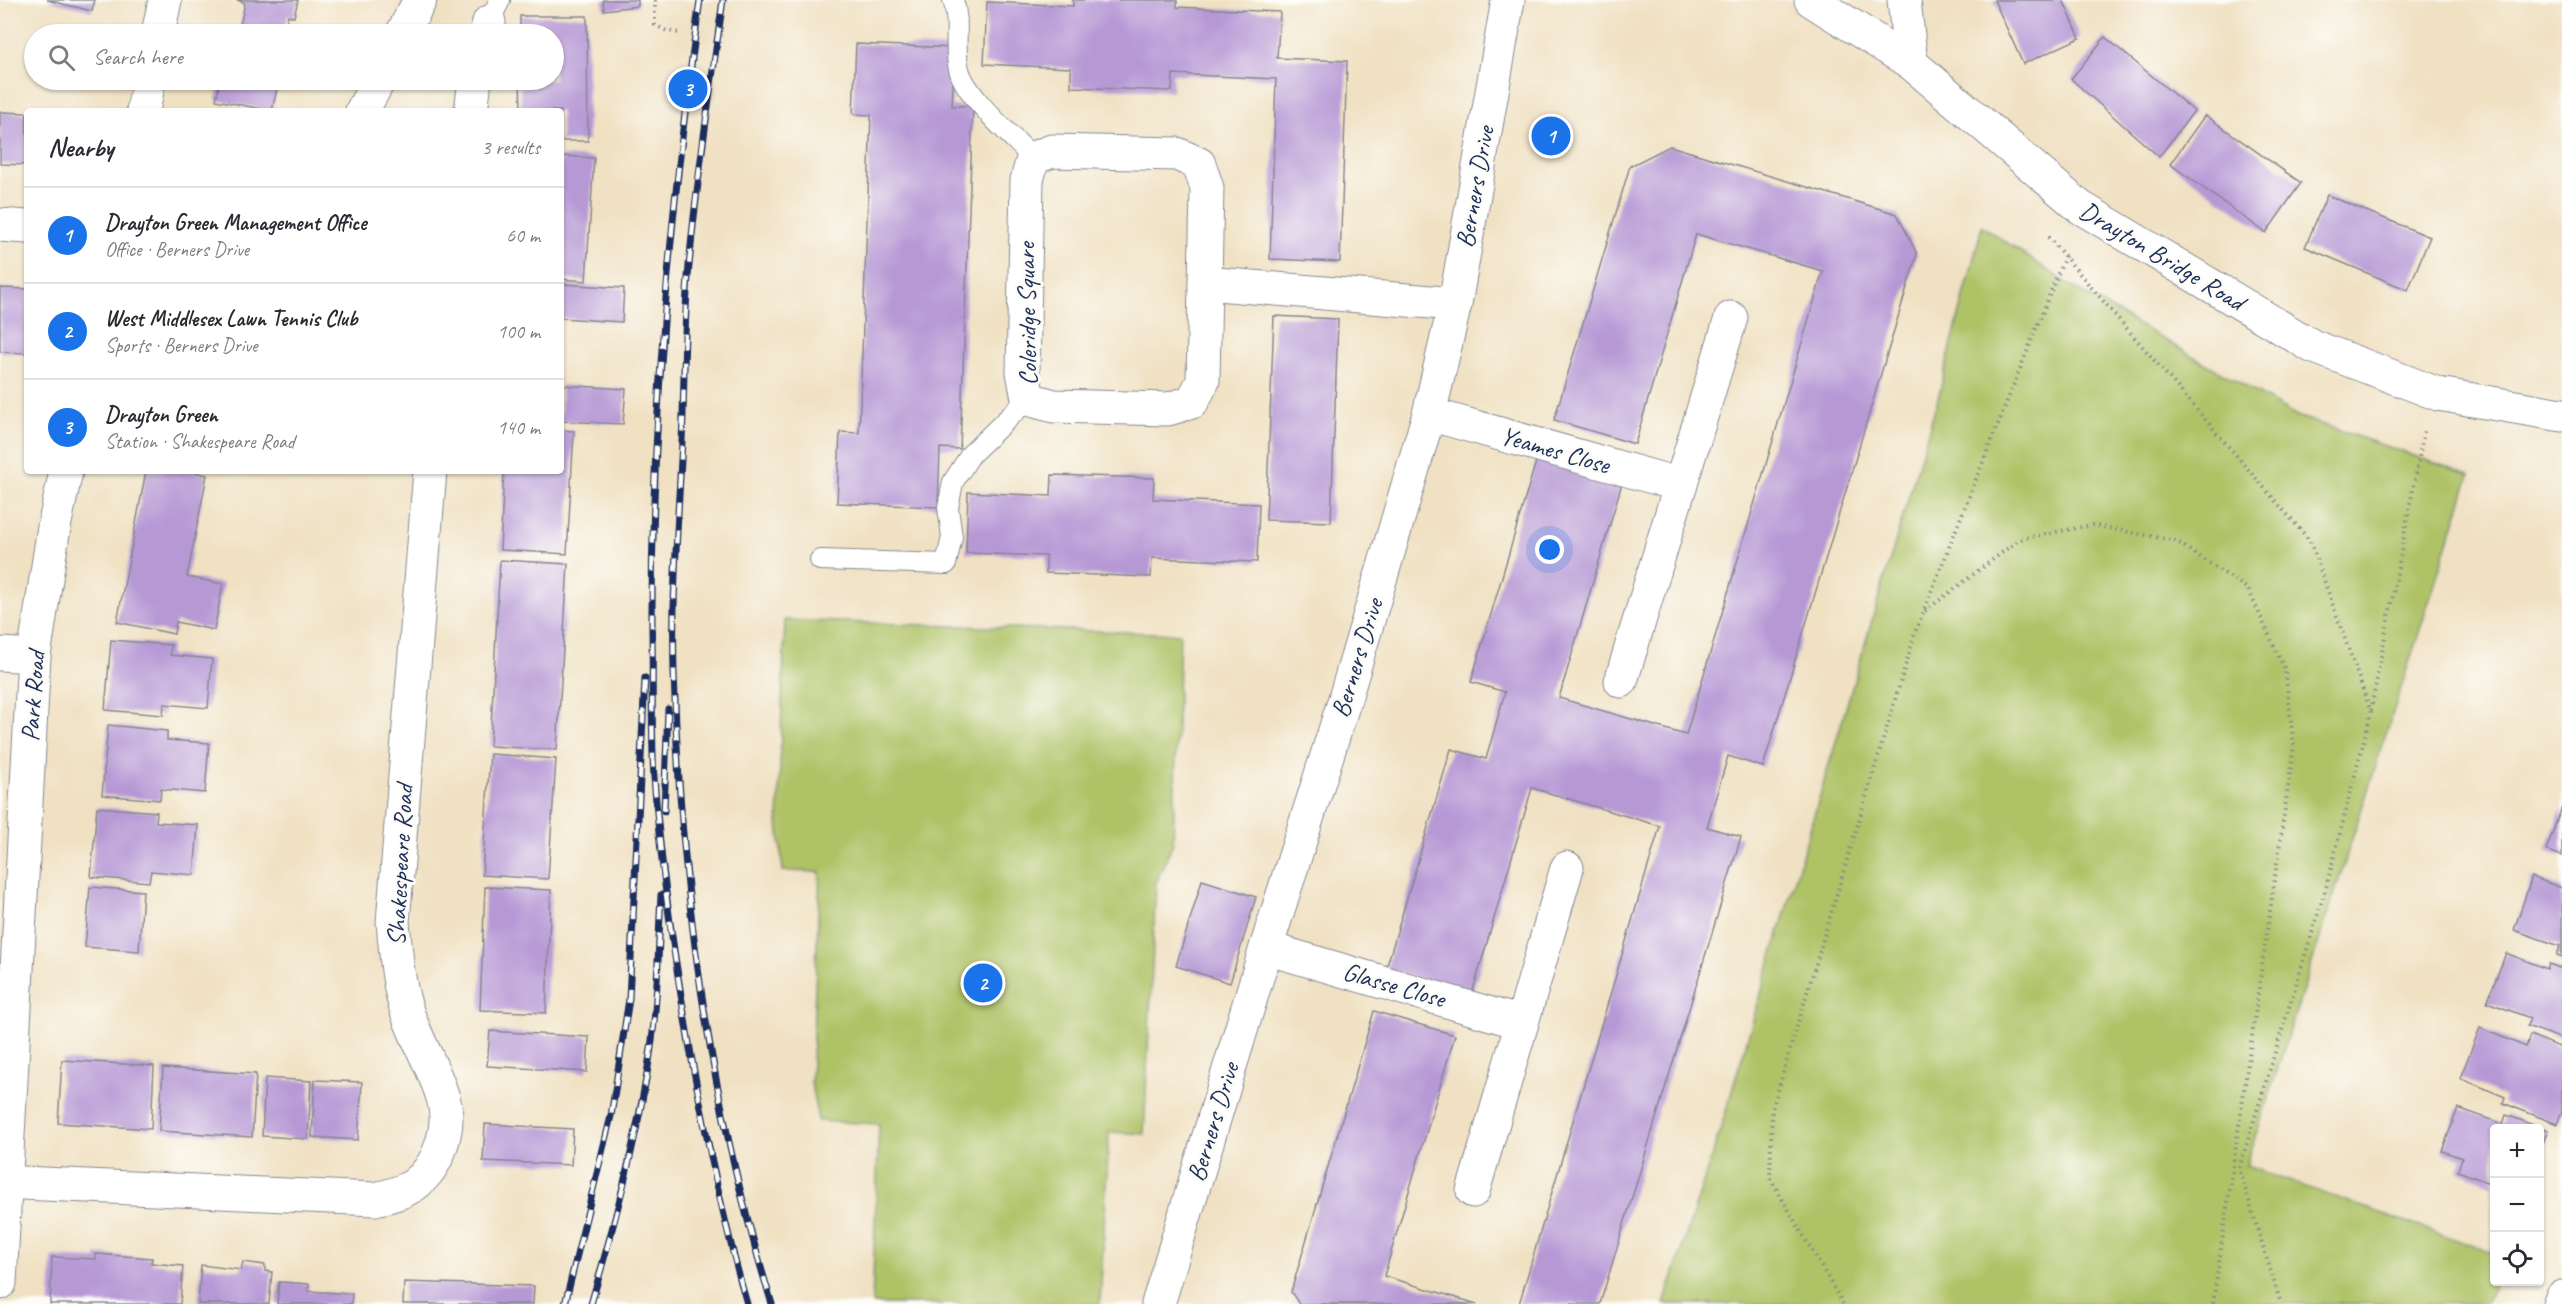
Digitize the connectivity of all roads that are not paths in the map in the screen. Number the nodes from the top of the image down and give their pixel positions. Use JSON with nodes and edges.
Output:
{"nodes":[{"id":1,"x":165,"y":0,"type":"edge"},
{"id":2,"x":420,"y":0,"type":"edge"},
{"id":3,"x":953,"y":0,"type":"edge"},
{"id":4,"x":1508,"y":0,"type":"edge"},
{"id":5,"x":1811,"y":0,"type":"edge"},
{"id":6,"x":1904,"y":0,"type":"edge"},
{"id":7,"x":160,"y":24,"type":"edge"},
{"id":8,"x":407,"y":24,"type":"edge"},
{"id":9,"x":1911,"y":63,"type":"junction"},
{"id":10,"x":147,"y":90,"type":"edge"},
{"id":11,"x":374,"y":90,"type":"edge"},
{"id":12,"x":474,"y":90,"type":"edge"},
{"id":13,"x":144,"y":108,"type":"edge"},
{"id":14,"x":364,"y":108,"type":"edge"},
{"id":15,"x":471,"y":108,"type":"edge"},
{"id":16,"x":1033,"y":158,"type":"junction"},
{"id":17,"x":0,"y":225,"type":"edge"},
{"id":18,"x":24,"y":227,"type":"edge"},
{"id":19,"x":1204,"y":283,"type":"junction"},
{"id":20,"x":1455,"y":304,"type":"junction"},
{"id":21,"x":1731,"y":318,"type":"dead end"},
{"id":22,"x":1028,"y":399,"type":"junction"},
{"id":23,"x":1429,"y":414,"type":"junction"},
{"id":24,"x":2562,"y":415,"type":"edge"},
{"id":25,"x":65,"y":474,"type":"edge"},
{"id":26,"x":430,"y":474,"type":"edge"},
{"id":27,"x":1681,"y":485,"type":"junction"},
{"id":28,"x":820,"y":560,"type":"dead end"},
{"id":29,"x":0,"y":654,"type":"edge"},
{"id":30,"x":34,"y":656,"type":"junction"},
{"id":31,"x":1622,"y":681,"type":"dead end"},
{"id":32,"x":1567,"y":868,"type":"dead end"},
{"id":33,"x":1266,"y":948,"type":"junction"},
{"id":34,"x":1522,"y":1023,"type":"junction"},
{"id":35,"x":3,"y":1183,"type":"edge"},
{"id":36,"x":1473,"y":1191,"type":"dead end"},
{"id":37,"x":0,"y":1283,"type":"edge"},
{"id":38,"x":2562,"y":1297,"type":"edge"},
{"id":39,"x":1158,"y":1304,"type":"edge"},
{"id":40,"x":2559,"y":1304,"type":"edge"}],
"edges":[{"from":1,"to":7,"type":"street"},
{"from":2,"to":8,"type":"street"},
{"from":3,"to":16,"type":"lane"},
{"from":4,"to":20,"type":"street","name":"Berners Drive"},
{"from":5,"to":9,"type":"street","name":"Drayton Bridge Road"},
{"from":6,"to":9,"type":"street"},
{"from":9,"to":24,"type":"street","name":"Drayton Bridge Road"},
{"from":10,"to":13,"type":"street"},
{"from":11,"to":14,"type":"street"},
{"from":12,"to":15,"type":"street"},
{"from":16,"to":19,"type":"street","name":"Coleridge Square"},
{"from":16,"to":22,"type":"street","name":"Coleridge Square"},
{"from":17,"to":18,"type":"street"},
{"from":19,"to":20,"type":"street"},
{"from":19,"to":22,"type":"street","name":"Coleridge Square"},
{"from":20,"to":23,"type":"street","name":"Berners Drive"},
{"from":21,"to":27,"type":"street"},
{"from":22,"to":28,"type":"lane"},
{"from":23,"to":27,"type":"street","name":"Yeames Close"},
{"from":23,"to":33,"type":"street","name":"Berners Drive"},
{"from":25,"to":30,"type":"street","name":"Park Road"},
{"from":26,"to":35,"type":"street","name":"Shakespeare Road"},
{"from":27,"to":31,"type":"street"},
{"from":29,"to":30,"type":"street"},
{"from":30,"to":35,"type":"street","name":"Park Road"},
{"from":32,"to":34,"type":"street"},
{"from":33,"to":34,"type":"street","name":"Glasse Close"},
{"from":33,"to":39,"type":"street","name":"Berners Drive"},
{"from":34,"to":36,"type":"street"},
{"from":35,"to":37,"type":"street","name":"Park Road"},
{"from":38,"to":40,"type":"street"}]}
